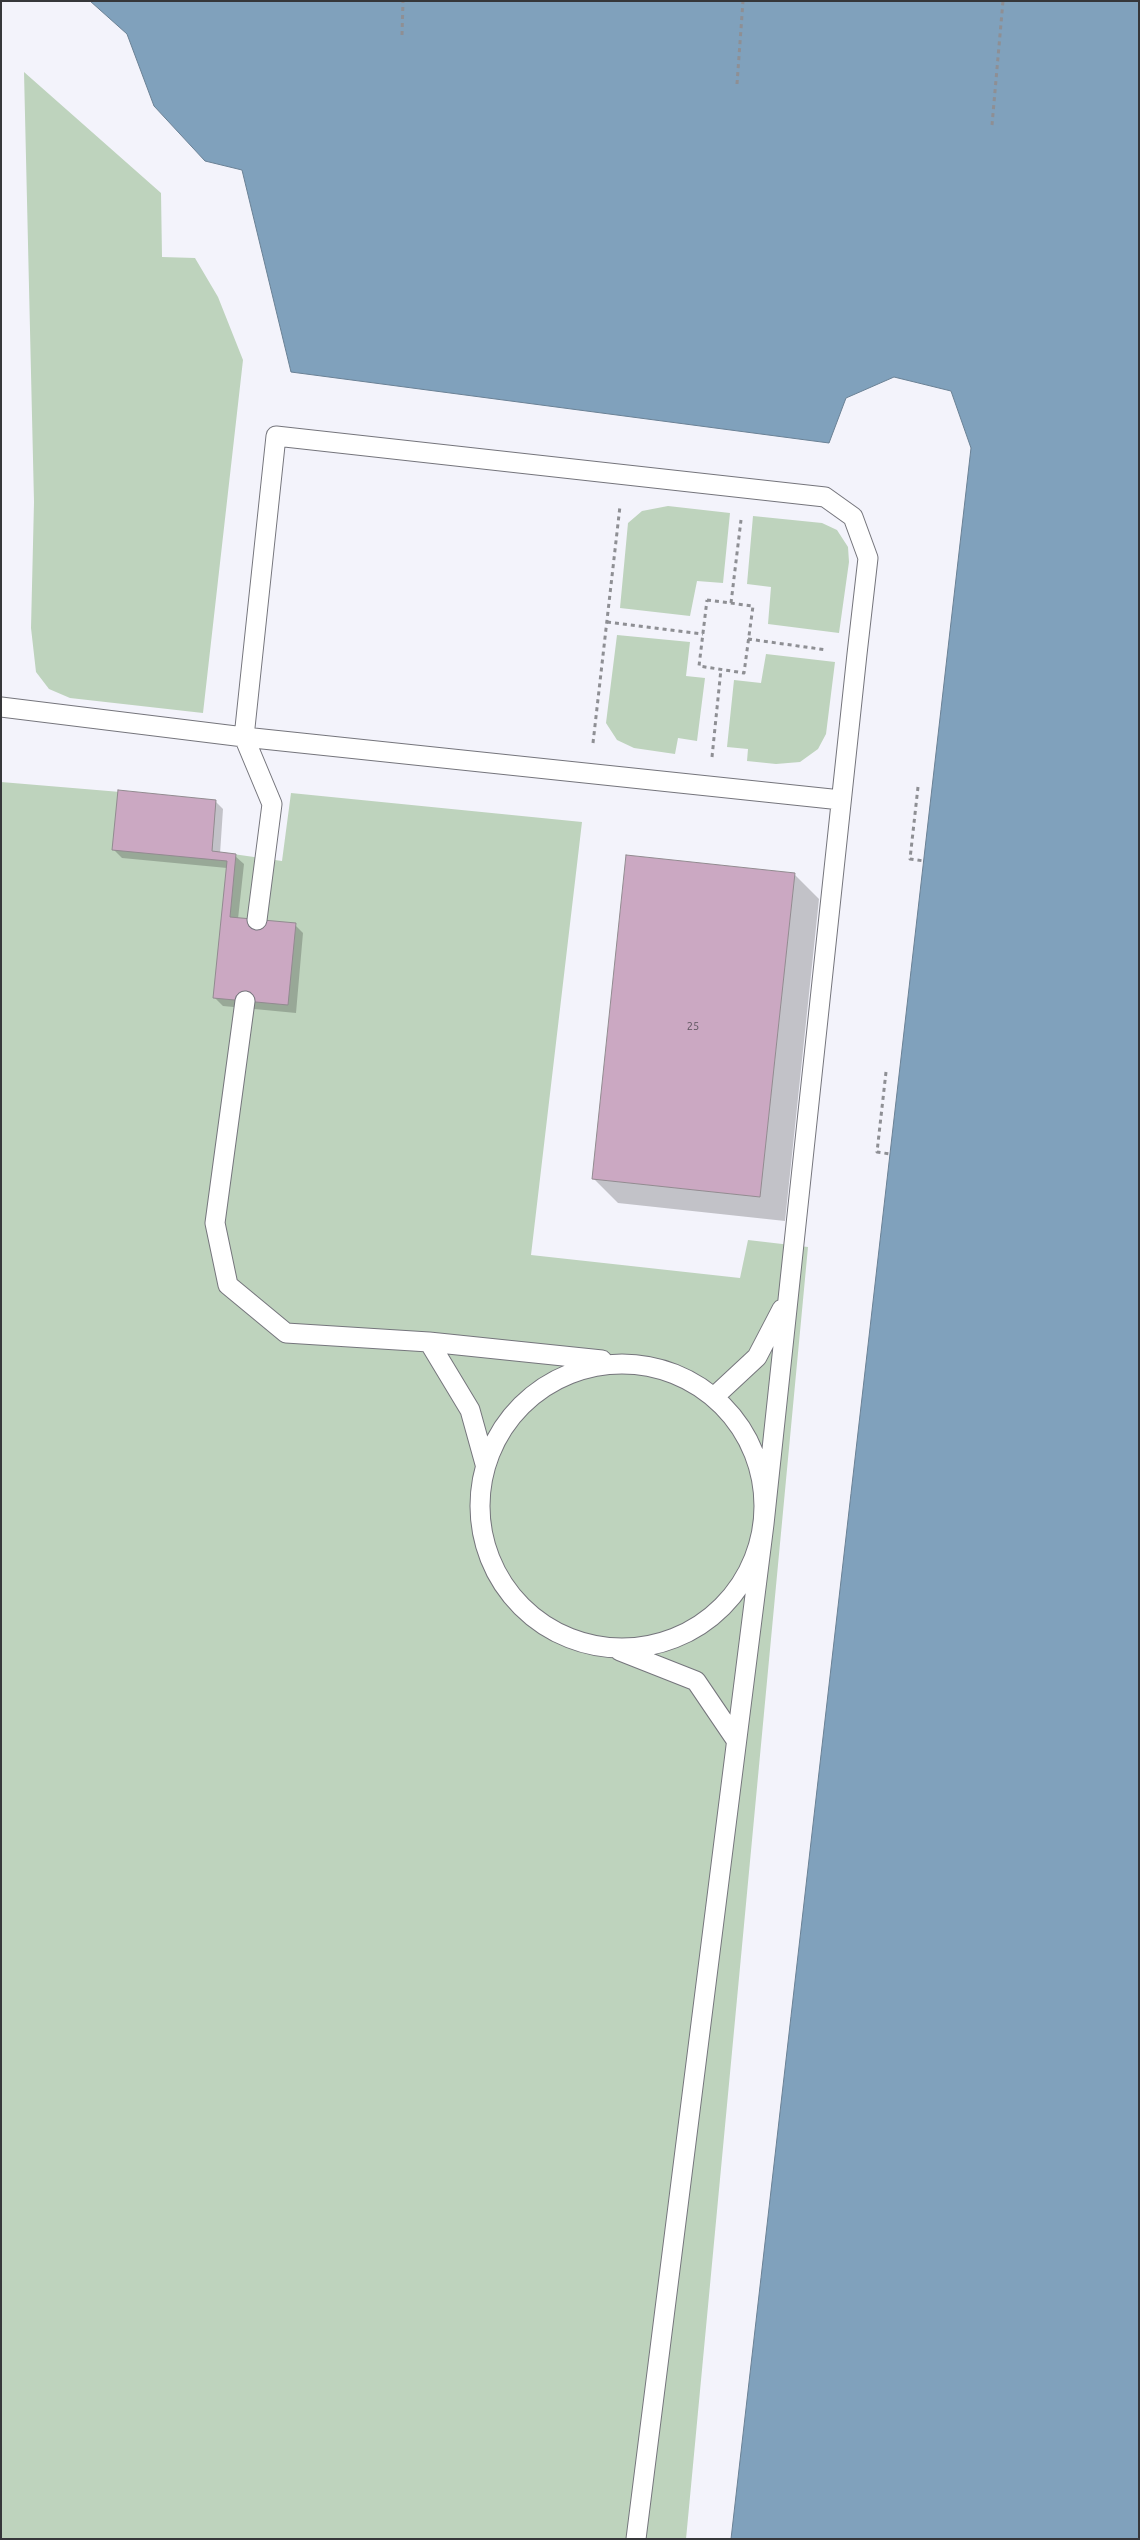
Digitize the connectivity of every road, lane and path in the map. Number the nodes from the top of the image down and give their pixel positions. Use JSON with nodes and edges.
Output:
{"nodes":[{"id":1,"x":403,"y":1,"type":"edge"},
{"id":2,"x":743,"y":1,"type":"edge"},
{"id":3,"x":1003,"y":1,"type":"edge"},
{"id":4,"x":402,"y":35,"type":"dead end"},
{"id":5,"x":737,"y":84,"type":"dead end"},
{"id":6,"x":992,"y":125,"type":"dead end"},
{"id":7,"x":624,"y":473,"type":"junction"},
{"id":8,"x":745,"y":487,"type":"junction"},
{"id":9,"x":731,"y":603,"type":"junction"},
{"id":10,"x":607,"y":622,"type":"junction"},
{"id":11,"x":703,"y":634,"type":"junction"},
{"id":12,"x":748,"y":639,"type":"junction"},
{"id":13,"x":857,"y":654,"type":"junction"},
{"id":14,"x":721,"y":669,"type":"junction"},
{"id":15,"x":1,"y":707,"type":"edge"},
{"id":16,"x":244,"y":737,"type":"junction"},
{"id":17,"x":589,"y":775,"type":"junction"},
{"id":18,"x":918,"y":786,"type":"dead end"},
{"id":19,"x":709,"y":787,"type":"junction"},
{"id":20,"x":841,"y":800,"type":"junction"},
{"id":21,"x":924,"y":861,"type":"dead end"},
{"id":22,"x":257,"y":920,"type":"dead end"},
{"id":23,"x":245,"y":1001,"type":"dead end"},
{"id":24,"x":886,"y":1072,"type":"dead end"},
{"id":25,"x":890,"y":1154,"type":"dead end"},
{"id":26,"x":786,"y":1302,"type":"junction"},
{"id":27,"x":429,"y":1342,"type":"junction"},
{"id":28,"x":636,"y":1364,"type":"junction"},
{"id":29,"x":714,"y":1397,"type":"junction"},
{"id":30,"x":485,"y":1464,"type":"junction"},
{"id":31,"x":764,"y":1524,"type":"junction"},
{"id":32,"x":614,"y":1649,"type":"junction"},
{"id":33,"x":736,"y":1740,"type":"junction"},
{"id":34,"x":636,"y":2539,"type":"edge"}],
"edges":[{"from":1,"to":4,"type":"path"},
{"from":2,"to":5,"type":"path"},
{"from":3,"to":6,"type":"path"},
{"from":7,"to":8,"type":"lane"},
{"from":7,"to":10,"type":"path"},
{"from":7,"to":16,"type":"lane"},
{"from":8,"to":9,"type":"path"},
{"from":8,"to":13,"type":"lane"},
{"from":9,"to":11,"type":"path"},
{"from":9,"to":12,"type":"path"},
{"from":10,"to":11,"type":"path"},
{"from":10,"to":17,"type":"path"},
{"from":11,"to":14,"type":"path"},
{"from":12,"to":13,"type":"path"},
{"from":12,"to":14,"type":"path"},
{"from":13,"to":20,"type":"lane"},
{"from":14,"to":19,"type":"path"},
{"from":15,"to":16,"type":"lane"},
{"from":16,"to":17,"type":"lane"},
{"from":16,"to":22,"type":"lane"},
{"from":17,"to":19,"type":"lane"},
{"from":18,"to":21,"type":"path"},
{"from":19,"to":20,"type":"lane"},
{"from":20,"to":26,"type":"lane"},
{"from":23,"to":27,"type":"lane"},
{"from":24,"to":25,"type":"path"},
{"from":26,"to":29,"type":"lane"},
{"from":26,"to":31,"type":"lane"},
{"from":27,"to":28,"type":"lane"},
{"from":27,"to":30,"type":"lane"},
{"from":28,"to":29,"type":"lane"},
{"from":28,"to":30,"type":"lane"},
{"from":29,"to":31,"type":"lane"},
{"from":30,"to":32,"type":"lane"},
{"from":31,"to":32,"type":"lane"},
{"from":31,"to":33,"type":"lane"},
{"from":32,"to":33,"type":"lane"},
{"from":33,"to":34,"type":"lane"}]}
